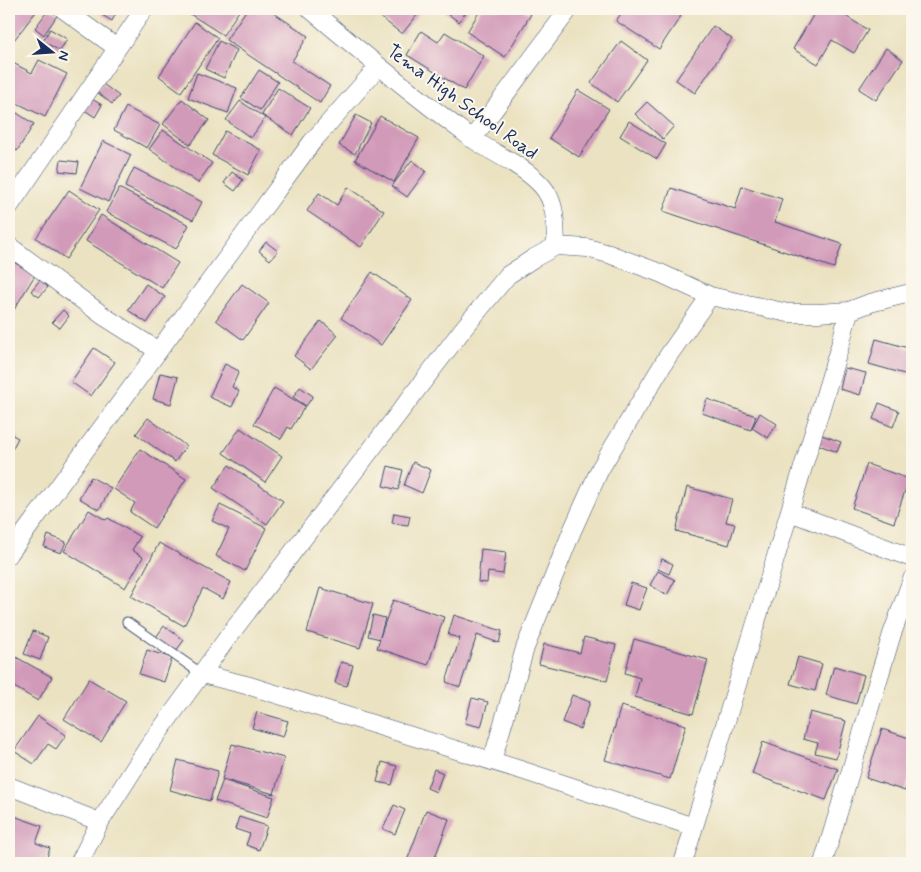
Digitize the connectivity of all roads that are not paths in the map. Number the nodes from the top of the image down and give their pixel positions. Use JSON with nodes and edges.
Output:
{"nodes":[{"id":1,"x":63,"y":9,"type":"edge"},
{"id":2,"x":144,"y":9,"type":"edge"},
{"id":3,"x":310,"y":9,"type":"edge"},
{"id":4,"x":569,"y":9,"type":"edge"},
{"id":5,"x":118,"y":48,"type":"junction"},
{"id":6,"x":378,"y":67,"type":"junction"},
{"id":7,"x":472,"y":139,"type":"junction"},
{"id":8,"x":9,"y":207,"type":"edge"},
{"id":9,"x":9,"y":246,"type":"edge"},
{"id":10,"x":556,"y":246,"type":"junction"},
{"id":11,"x":912,"y":294,"type":"edge"},
{"id":12,"x":710,"y":296,"type":"junction"},
{"id":13,"x":849,"y":311,"type":"junction"},
{"id":14,"x":158,"y":350,"type":"junction"},
{"id":15,"x":790,"y":512,"type":"junction"},
{"id":16,"x":9,"y":554,"type":"edge"},
{"id":17,"x":912,"y":558,"type":"edge"},
{"id":18,"x":912,"y":579,"type":"edge"},
{"id":19,"x":127,"y":622,"type":"dead end"},
{"id":20,"x":202,"y":674,"type":"junction"},
{"id":21,"x":492,"y":761,"type":"junction"},
{"id":22,"x":9,"y":786,"type":"edge"},
{"id":23,"x":100,"y":822,"type":"junction"},
{"id":24,"x":694,"y":827,"type":"junction"},
{"id":25,"x":79,"y":863,"type":"edge"},
{"id":26,"x":683,"y":863,"type":"edge"},
{"id":27,"x":823,"y":863,"type":"edge"}],
"edges":[{"from":1,"to":5,"type":"street"},
{"from":2,"to":5,"type":"street"},
{"from":3,"to":6,"type":"street","name":"Tema High School Road"},
{"from":4,"to":7,"type":"street"},
{"from":5,"to":8,"type":"street"},
{"from":6,"to":7,"type":"street","name":"Tema High School Road"},
{"from":6,"to":14,"type":"street"},
{"from":7,"to":10,"type":"street","name":"Tema High School Road"},
{"from":9,"to":14,"type":"street"},
{"from":10,"to":12,"type":"street"},
{"from":10,"to":20,"type":"street"},
{"from":11,"to":13,"type":"street"},
{"from":12,"to":13,"type":"street"},
{"from":12,"to":21,"type":"street"},
{"from":13,"to":15,"type":"street"},
{"from":14,"to":16,"type":"street"},
{"from":15,"to":17,"type":"street"},
{"from":15,"to":24,"type":"street"},
{"from":18,"to":27,"type":"street"},
{"from":19,"to":20,"type":"lane"},
{"from":20,"to":21,"type":"street"},
{"from":20,"to":23,"type":"street"},
{"from":21,"to":24,"type":"street"},
{"from":22,"to":23,"type":"street"},
{"from":23,"to":25,"type":"street"},
{"from":24,"to":26,"type":"street"}]}
